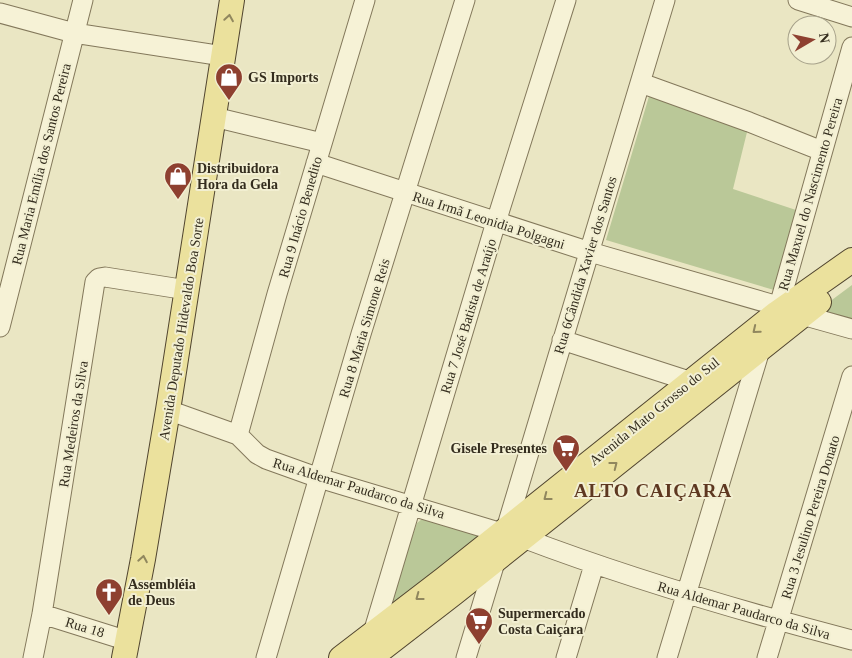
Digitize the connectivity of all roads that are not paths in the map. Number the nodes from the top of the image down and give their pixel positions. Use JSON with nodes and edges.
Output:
{"nodes":[{"id":1,"x":83,"y":0,"type":"edge"},
{"id":2,"x":232,"y":0,"type":"edge"},
{"id":3,"x":365,"y":0,"type":"edge"},
{"id":4,"x":465,"y":0,"type":"edge"},
{"id":5,"x":566,"y":0,"type":"edge"},
{"id":6,"x":666,"y":0,"type":"edge"},
{"id":7,"x":798,"y":0,"type":"edge"},
{"id":8,"x":0,"y":13,"type":"edge"},
{"id":9,"x":851,"y":13,"type":"edge"},
{"id":10,"x":74,"y":33,"type":"junction"},
{"id":11,"x":852,"y":47,"type":"edge"},
{"id":12,"x":223,"y":56,"type":"junction"},
{"id":13,"x":641,"y":83,"type":"junction"},
{"id":14,"x":214,"y":117,"type":"junction"},
{"id":15,"x":322,"y":143,"type":"junction"},
{"id":16,"x":822,"y":151,"type":"junction"},
{"id":17,"x":316,"y":163,"type":"junction"},
{"id":18,"x":406,"y":193,"type":"junction"},
{"id":19,"x":496,"y":222,"type":"junction"},
{"id":20,"x":590,"y":252,"type":"junction"},
{"id":21,"x":852,"y":260,"type":"edge"},
{"id":22,"x":852,"y":278,"type":"edge"},
{"id":23,"x":187,"y":290,"type":"junction"},
{"id":24,"x":777,"y":310,"type":"junction"},
{"id":25,"x":802,"y":315,"type":"junction"},
{"id":26,"x":0,"y":327,"type":"edge"},
{"id":27,"x":852,"y":329,"type":"edge"},
{"id":28,"x":562,"y":340,"type":"junction"},
{"id":29,"x":760,"y":350,"type":"junction"},
{"id":30,"x":852,"y":376,"type":"edge"},
{"id":31,"x":692,"y":382,"type":"junction"},
{"id":32,"x":168,"y":410,"type":"junction"},
{"id":33,"x":238,"y":435,"type":"junction"},
{"id":34,"x":319,"y":478,"type":"junction"},
{"id":35,"x":411,"y":504,"type":"junction"},
{"id":36,"x":510,"y":533,"type":"junction"},
{"id":37,"x":496,"y":559,"type":"junction"},
{"id":38,"x":594,"y":565,"type":"junction"},
{"id":39,"x":449,"y":586,"type":"junction"},
{"id":40,"x":687,"y":594,"type":"junction"},
{"id":41,"x":42,"y":614,"type":"junction"},
{"id":42,"x":778,"y":621,"type":"junction"},
{"id":43,"x":373,"y":633,"type":"junction"},
{"id":44,"x":852,"y":640,"type":"edge"},
{"id":45,"x":126,"y":649,"type":"edge"},
{"id":46,"x":33,"y":658,"type":"edge"},
{"id":47,"x":266,"y":658,"type":"edge"},
{"id":48,"x":341,"y":658,"type":"edge"},
{"id":49,"x":370,"y":658,"type":"edge"},
{"id":50,"x":466,"y":658,"type":"edge"},
{"id":51,"x":566,"y":658,"type":"edge"},
{"id":52,"x":667,"y":658,"type":"edge"},
{"id":53,"x":767,"y":658,"type":"edge"}],
"edges":[{"from":1,"to":10,"type":"street","name":"Rua Maria Emília dos Santos Pereira"},
{"from":12,"to":2,"type":"main road","name":"Avenida Deputado Hidevaldo Boa Sorte","one_way":true},
{"from":3,"to":15,"type":"street","name":"Rua 9 Inácio Benedito"},
{"from":4,"to":18,"type":"street","name":"Rua 8 Maria Simone Reis"},
{"from":5,"to":19,"type":"street","name":"Rua 7 José Batista de Araújo"},
{"from":6,"to":13,"type":"street","name":"Rua 6Cândida Xavier dos Santos"},
{"from":7,"to":9,"type":"street"},
{"from":8,"to":10,"type":"street"},
{"from":10,"to":12,"type":"street"},
{"from":10,"to":26,"type":"street","name":"Rua Maria Emília dos Santos Pereira"},
{"from":11,"to":16,"type":"street","name":"Rua Maxuel do Nascimento Pereira"},
{"from":12,"to":14,"type":"main road","name":"Avenida Deputado Hidevaldo Boa Sorte"},
{"from":13,"to":16,"type":"street"},
{"from":13,"to":20,"type":"street","name":"Rua 6Cândida Xavier dos Santos"},
{"from":14,"to":15,"type":"street"},
{"from":14,"to":23,"type":"main road","name":"Avenida Deputado Hidevaldo Boa Sorte"},
{"from":15,"to":17,"type":"street","name":"Rua 9 Inácio Benedito"},
{"from":16,"to":24,"type":"street","name":"Rua Maxuel do Nascimento Pereira"},
{"from":17,"to":18,"type":"street","name":"Rua Irmã Leonidia Polgagni"},
{"from":17,"to":33,"type":"street","name":"Rua 9 Inácio Benedito"},
{"from":18,"to":19,"type":"street","name":"Rua Irmã Leonidia Polgagni"},
{"from":18,"to":34,"type":"street","name":"Rua 8 Maria Simone Reis"},
{"from":19,"to":20,"type":"street","name":"Rua Irmã Leonidia Polgagni"},
{"from":19,"to":35,"type":"street","name":"Rua 7 José Batista de Araújo"},
{"from":20,"to":24,"type":"street","name":"Rua Irmã Leonidia Polgagni"},
{"from":20,"to":28,"type":"street","name":"Rua 6Cândida Xavier dos Santos"},
{"from":21,"to":24,"type":"main road","name":"Avenida Mato Grosso do Sul"},
{"from":22,"to":25,"type":"main road","name":"Avenida Mato Grosso do Sul"},
{"from":23,"to":32,"type":"main road","name":"Avenida Deputado Hidevaldo Boa Sorte"},
{"from":23,"to":41,"type":"street","name":"Rua Medeiros da Silva"},
{"from":24,"to":31,"type":"main road","name":"Avenida Mato Grosso do Sul","one_way":true},
{"from":25,"to":27,"type":"street"},
{"from":25,"to":29,"type":"main road","name":"Avenida Mato Grosso do Sul"},
{"from":28,"to":31,"type":"street"},
{"from":28,"to":36,"type":"street","name":"Rua 6Cândida Xavier dos Santos"},
{"from":36,"to":29,"type":"main road","name":"Avenida Mato Grosso do Sul","one_way":true},
{"from":29,"to":40,"type":"street"},
{"from":30,"to":42,"type":"street","name":"Rua 3 Jesulino Pereira Donato"},
{"from":31,"to":36,"type":"main road","name":"Avenida Mato Grosso do Sul","one_way":true},
{"from":32,"to":33,"type":"street","name":"Rua Aldemar Paudarco da Silva"},
{"from":45,"to":32,"type":"main road","name":"Avenida Deputado Hidevaldo Boa Sorte","one_way":true},
{"from":33,"to":34,"type":"street","name":"Rua Aldemar Paudarco da Silva"},
{"from":34,"to":35,"type":"street","name":"Rua Aldemar Paudarco da Silva"},
{"from":34,"to":47,"type":"street","name":"Rua 8 Maria Simone Reis"},
{"from":35,"to":36,"type":"street","name":"Rua Aldemar Paudarco da Silva"},
{"from":35,"to":43,"type":"street","name":"Rua 7 José Batista de Araújo"},
{"from":36,"to":37,"type":"main road","name":"Avenida Mato Grosso do Sul"},
{"from":36,"to":38,"type":"street","name":"Rua Aldemar Paudarco da Silva"},
{"from":36,"to":39,"type":"main road","name":"Avenida Mato Grosso do Sul"},
{"from":37,"to":39,"type":"main road","name":"Avenida Mato Grosso do Sul"},
{"from":37,"to":50,"type":"street"},
{"from":38,"to":40,"type":"street","name":"Rua Aldemar Paudarco da Silva"},
{"from":38,"to":51,"type":"street"},
{"from":39,"to":43,"type":"main road","name":"Avenida Mato Grosso do Sul","one_way":true},
{"from":39,"to":49,"type":"main road","name":"Avenida Mato Grosso do Sul"},
{"from":40,"to":42,"type":"street","name":"Rua Aldemar Paudarco da Silva"},
{"from":40,"to":52,"type":"street"},
{"from":41,"to":45,"type":"street","name":"Rua 18"},
{"from":41,"to":46,"type":"street","name":"Rua Medeiros da Silva"},
{"from":42,"to":44,"type":"street","name":"Rua Aldemar Paudarco da Silva"},
{"from":42,"to":53,"type":"street","name":"Rua 3 Jesulino Pereira Donato"},
{"from":43,"to":48,"type":"main road","name":"Avenida Mato Grosso do Sul"}]}
